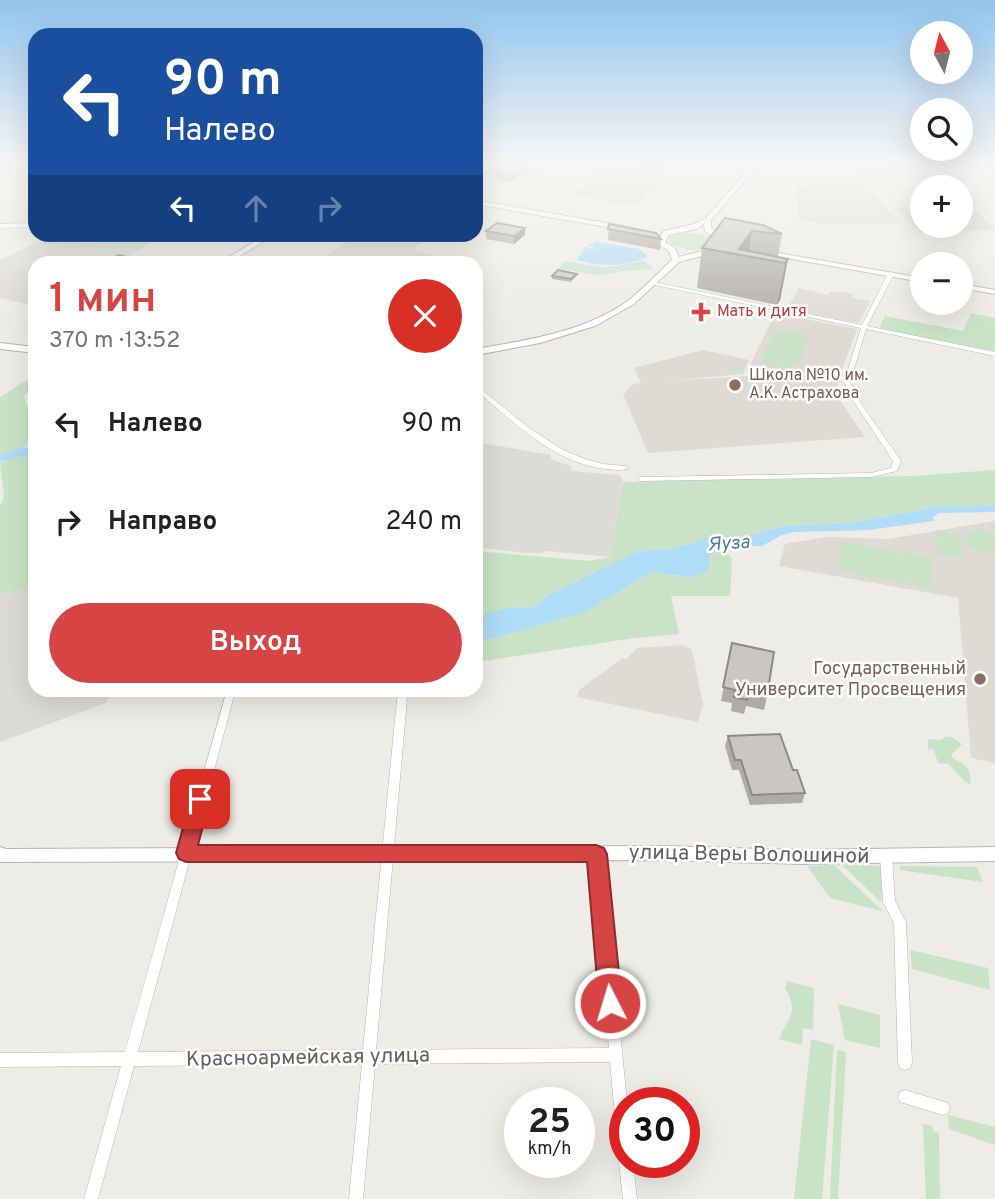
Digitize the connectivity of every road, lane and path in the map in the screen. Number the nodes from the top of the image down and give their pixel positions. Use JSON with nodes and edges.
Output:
{"nodes":[{"id":1,"x":573,"y":219,"type":"edge"},
{"id":2,"x":707,"y":220,"type":"joint"},
{"id":3,"x":28,"y":225,"type":"edge"},
{"id":4,"x":0,"y":226,"type":"edge"},
{"id":5,"x":636,"y":230,"type":"junction"},
{"id":6,"x":679,"y":230,"type":"junction"},
{"id":7,"x":717,"y":235,"type":"junction"},
{"id":8,"x":259,"y":242,"type":"edge"},
{"id":9,"x":665,"y":244,"type":"junction"},
{"id":10,"x":750,"y":249,"type":"edge"},
{"id":11,"x":715,"y":250,"type":"junction"},
{"id":12,"x":701,"y":253,"type":"junction"},
{"id":13,"x":235,"y":256,"type":"edge"},
{"id":14,"x":676,"y":260,"type":"junction"},
{"id":15,"x":891,"y":274,"type":"junction"},
{"id":16,"x":910,"y":277,"type":"edge"},
{"id":17,"x":653,"y":285,"type":"junction"},
{"id":18,"x":973,"y":288,"type":"edge"},
{"id":19,"x":995,"y":292,"type":"edge"},
{"id":20,"x":864,"y":327,"type":"junction"},
{"id":21,"x":0,"y":346,"type":"edge"},
{"id":22,"x":28,"y":349,"type":"edge"},
{"id":23,"x":483,"y":351,"type":"edge"},
{"id":24,"x":995,"y":354,"type":"edge"},
{"id":25,"x":483,"y":393,"type":"edge"},
{"id":26,"x":625,"y":468,"type":"dead end"},
{"id":27,"x":643,"y":479,"type":"dead end"},
{"id":28,"x":229,"y":697,"type":"edge"},
{"id":29,"x":402,"y":699,"type":"dead end"},
{"id":30,"x":186,"y":853,"type":"junction"},
{"id":31,"x":596,"y":854,"type":"junction"},
{"id":32,"x":1,"y":855,"type":"edge"},
{"id":33,"x":389,"y":855,"type":"junction"},
{"id":34,"x":995,"y":855,"type":"edge"},
{"id":35,"x":886,"y":856,"type":"junction"},
{"id":36,"x":615,"y":1055,"type":"junction"},
{"id":37,"x":368,"y":1056,"type":"junction"},
{"id":38,"x":0,"y":1060,"type":"edge"},
{"id":39,"x":129,"y":1060,"type":"junction"},
{"id":40,"x":905,"y":1063,"type":"dead end"},
{"id":41,"x":618,"y":1087,"type":"edge"},
{"id":42,"x":905,"y":1097,"type":"dead end"},
{"id":43,"x":943,"y":1108,"type":"dead end"},
{"id":44,"x":628,"y":1178,"type":"edge"},
{"id":45,"x":91,"y":1199,"type":"edge"},
{"id":46,"x":356,"y":1199,"type":"edge"},
{"id":47,"x":630,"y":1199,"type":"edge"}],
"edges":[{"from":1,"to":5,"type":"street"},
{"from":2,"to":6,"type":"street"},
{"from":2,"to":7,"type":"street"},
{"from":3,"to":4,"type":"street"},
{"from":5,"to":6,"type":"street"},
{"from":5,"to":9,"type":"street"},
{"from":6,"to":7,"type":"street"},
{"from":6,"to":9,"type":"street"},
{"from":7,"to":11,"type":"street"},
{"from":7,"to":11,"type":"street"},
{"from":8,"to":13,"type":"street"},
{"from":9,"to":12,"type":"street"},
{"from":9,"to":14,"type":"street"},
{"from":10,"to":15,"type":"street"},
{"from":11,"to":12,"type":"street"},
{"from":12,"to":14,"type":"street"},
{"from":14,"to":17,"type":"street"},
{"from":15,"to":16,"type":"street"},
{"from":15,"to":20,"type":"street"},
{"from":17,"to":20,"type":"street"},
{"from":17,"to":23,"type":"street"},
{"from":18,"to":19,"type":"street"},
{"from":20,"to":24,"type":"street"},
{"from":20,"to":27,"type":"street"},
{"from":21,"to":22,"type":"street"},
{"from":25,"to":26,"type":"street"},
{"from":28,"to":30,"type":"street"},
{"from":29,"to":33,"type":"street"},
{"from":30,"to":32,"type":"street","name":"улица Веры Волошиной"},
{"from":30,"to":33,"type":"street","name":"улица Веры Волошиной"},
{"from":30,"to":39,"type":"street"},
{"from":31,"to":33,"type":"street","name":"улица Веры Волошиной"},
{"from":31,"to":35,"type":"street","name":"улица Веры Волошиной"},
{"from":31,"to":36,"type":"street"},
{"from":33,"to":37,"type":"street"},
{"from":34,"to":35,"type":"street","name":"улица Веры Волошиной"},
{"from":35,"to":40,"type":"street"},
{"from":36,"to":37,"type":"street","name":"Красноармейская улица"},
{"from":36,"to":41,"type":"street"},
{"from":37,"to":39,"type":"street","name":"Красноармейская улица"},
{"from":37,"to":46,"type":"street"},
{"from":38,"to":39,"type":"street","name":"Красноармейская улица"},
{"from":39,"to":45,"type":"street"},
{"from":42,"to":43,"type":"street"},
{"from":44,"to":47,"type":"street"}]}
